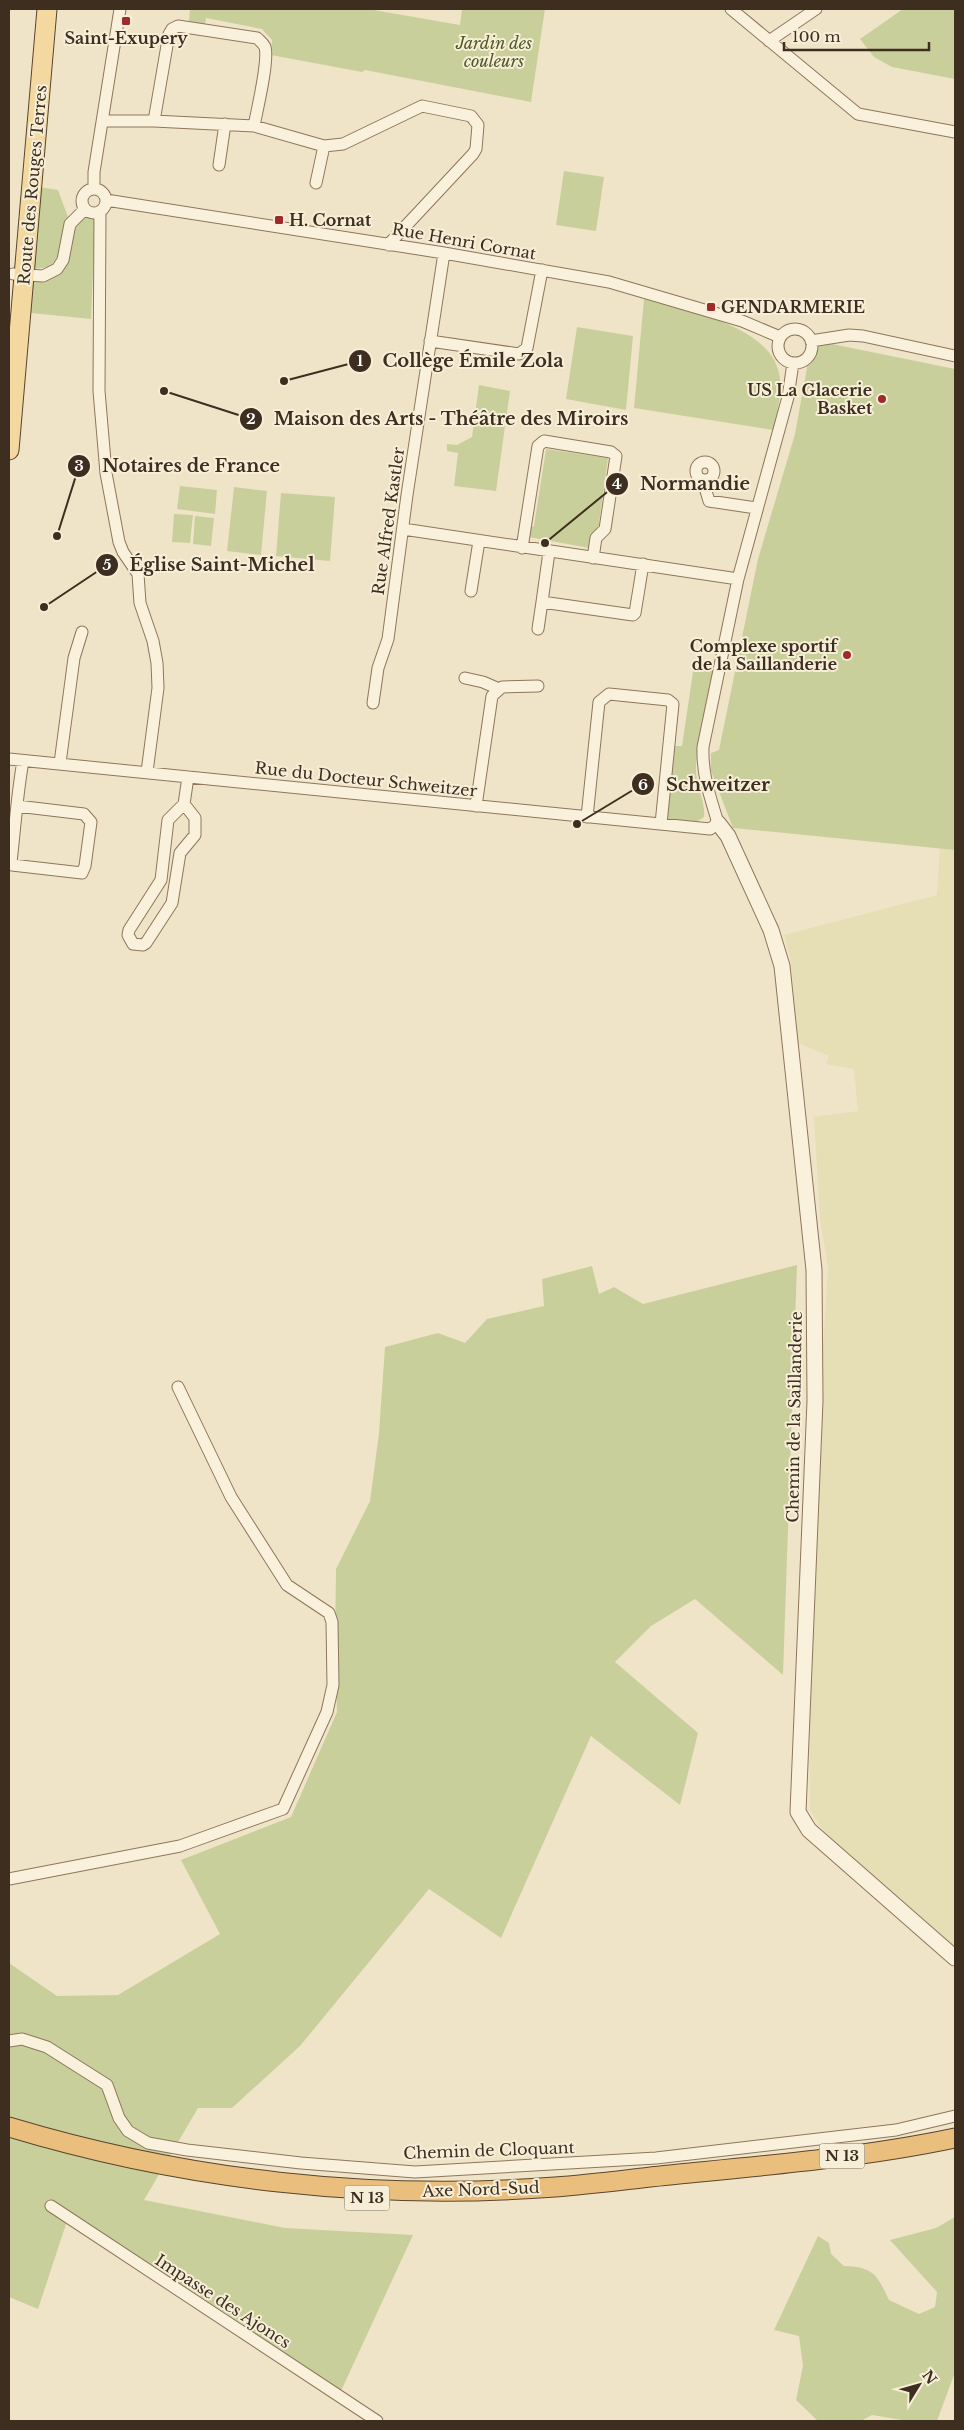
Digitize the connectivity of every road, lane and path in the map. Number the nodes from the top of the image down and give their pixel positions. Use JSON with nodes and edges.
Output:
{"nodes":[{"id":1,"x":36,"y":9,"type":"edge"},
{"id":2,"x":47,"y":9,"type":"edge"},
{"id":3,"x":731,"y":9,"type":"edge"},
{"id":4,"x":816,"y":9,"type":"edge"},
{"id":5,"x":122,"y":11,"type":"edge"},
{"id":6,"x":769,"y":41,"type":"junction"},
{"id":7,"x":103,"y":121,"type":"junction"},
{"id":8,"x":154,"y":121,"type":"junction"},
{"id":9,"x":225,"y":124,"type":"junction"},
{"id":10,"x":254,"y":126,"type":"junction"},
{"id":11,"x":955,"y":132,"type":"edge"},
{"id":12,"x":324,"y":146,"type":"junction"},
{"id":13,"x":219,"y":165,"type":"dead end"},
{"id":14,"x":316,"y":183,"type":"dead end"},
{"id":15,"x":94,"y":189,"type":"junction"},
{"id":16,"x":106,"y":200,"type":"junction"},
{"id":17,"x":85,"y":209,"type":"junction"},
{"id":18,"x":100,"y":212,"type":"junction"},
{"id":19,"x":388,"y":244,"type":"junction"},
{"id":20,"x":444,"y":253,"type":"junction"},
{"id":21,"x":542,"y":270,"type":"junction"},
{"id":22,"x":18,"y":275,"type":"junction"},
{"id":23,"x":9,"y":308,"type":"edge"},
{"id":24,"x":780,"y":337,"type":"junction"},
{"id":25,"x":430,"y":341,"type":"junction"},
{"id":26,"x":811,"y":342,"type":"junction"},
{"id":27,"x":955,"y":356,"type":"edge"},
{"id":28,"x":793,"y":363,"type":"junction"},
{"id":29,"x":9,"y":450,"type":"edge"},
{"id":30,"x":703,"y":481,"type":"dead end"},
{"id":31,"x":756,"y":508,"type":"junction"},
{"id":32,"x":403,"y":529,"type":"junction"},
{"id":33,"x":479,"y":541,"type":"junction"},
{"id":34,"x":522,"y":548,"type":"junction"},
{"id":35,"x":549,"y":552,"type":"junction"},
{"id":36,"x":594,"y":558,"type":"junction"},
{"id":37,"x":642,"y":564,"type":"junction"},
{"id":38,"x":738,"y":579,"type":"junction"},
{"id":39,"x":470,"y":591,"type":"dead end"},
{"id":40,"x":542,"y":602,"type":"junction"},
{"id":41,"x":538,"y":628,"type":"dead end"},
{"id":42,"x":82,"y":632,"type":"dead end"},
{"id":43,"x":464,"y":678,"type":"dead end"},
{"id":44,"x":538,"y":686,"type":"dead end"},
{"id":45,"x":499,"y":689,"type":"junction"},
{"id":46,"x":373,"y":703,"type":"dead end"},
{"id":47,"x":9,"y":759,"type":"edge"},
{"id":48,"x":23,"y":761,"type":"junction"},
{"id":49,"x":60,"y":763,"type":"junction"},
{"id":50,"x":147,"y":772,"type":"junction"},
{"id":51,"x":188,"y":777,"type":"junction"},
{"id":52,"x":184,"y":804,"type":"junction"},
{"id":53,"x":18,"y":806,"type":"junction"},
{"id":54,"x":476,"y":806,"type":"junction"},
{"id":55,"x":587,"y":817,"type":"junction"},
{"id":56,"x":718,"y":823,"type":"junction"},
{"id":57,"x":661,"y":824,"type":"junction"},
{"id":58,"x":178,"y":1387,"type":"dead end"},
{"id":59,"x":9,"y":1879,"type":"edge"},
{"id":60,"x":955,"y":1958,"type":"edge"},
{"id":61,"x":9,"y":2041,"type":"edge"},
{"id":62,"x":955,"y":2116,"type":"edge"},
{"id":63,"x":9,"y":2127,"type":"edge"},
{"id":64,"x":955,"y":2138,"type":"edge"},
{"id":65,"x":9,"y":2139,"type":"edge"},
{"id":66,"x":955,"y":2148,"type":"edge"},
{"id":67,"x":51,"y":2206,"type":"dead end"},
{"id":68,"x":377,"y":2421,"type":"edge"}],
"edges":[{"from":1,"to":22,"type":"main road","name":"Route des Rouges Terres"},
{"from":2,"to":22,"type":"main road","name":"Route des Rouges Terres"},
{"from":3,"to":6,"type":"street"},
{"from":4,"to":6,"type":"street"},
{"from":5,"to":7,"type":"street"},
{"from":6,"to":11,"type":"street"},
{"from":7,"to":8,"type":"street"},
{"from":7,"to":15,"type":"street"},
{"from":8,"to":9,"type":"street"},
{"from":8,"to":10,"type":"street"},
{"from":9,"to":10,"type":"street"},
{"from":9,"to":13,"type":"street"},
{"from":10,"to":12,"type":"street"},
{"from":12,"to":14,"type":"street"},
{"from":12,"to":19,"type":"street"},
{"from":15,"to":16,"type":"street"},
{"from":15,"to":17,"type":"street"},
{"from":16,"to":18,"type":"street"},
{"from":16,"to":19,"type":"street","name":"Rue Henri Cornat"},
{"from":17,"to":18,"type":"street"},
{"from":17,"to":22,"type":"street"},
{"from":18,"to":50,"type":"street"},
{"from":19,"to":20,"type":"street","name":"Rue Henri Cornat"},
{"from":20,"to":21,"type":"street","name":"Rue Henri Cornat"},
{"from":20,"to":25,"type":"street","name":"Rue Alfred Kastler"},
{"from":21,"to":24,"type":"street","name":"Rue Henri Cornat"},
{"from":21,"to":25,"type":"street"},
{"from":22,"to":23,"type":"main road","name":"Route des Rouges Terres"},
{"from":22,"to":29,"type":"main road","name":"Route des Rouges Terres"},
{"from":24,"to":26,"type":"street"},
{"from":24,"to":28,"type":"street"},
{"from":25,"to":32,"type":"street","name":"Rue Alfred Kastler"},
{"from":26,"to":27,"type":"street"},
{"from":26,"to":28,"type":"street"},
{"from":28,"to":31,"type":"street"},
{"from":30,"to":31,"type":"street"},
{"from":31,"to":38,"type":"street"},
{"from":32,"to":33,"type":"street"},
{"from":32,"to":46,"type":"street","name":"Rue Alfred Kastler"},
{"from":33,"to":34,"type":"street"},
{"from":33,"to":39,"type":"street"},
{"from":34,"to":35,"type":"street"},
{"from":34,"to":36,"type":"street"},
{"from":35,"to":36,"type":"street"},
{"from":35,"to":40,"type":"street"},
{"from":36,"to":37,"type":"street"},
{"from":37,"to":38,"type":"street"},
{"from":37,"to":40,"type":"street"},
{"from":38,"to":56,"type":"street"},
{"from":40,"to":41,"type":"street"},
{"from":42,"to":49,"type":"street"},
{"from":43,"to":45,"type":"street"},
{"from":44,"to":45,"type":"street"},
{"from":45,"to":54,"type":"street"},
{"from":47,"to":48,"type":"street","name":"Rue du Docteur Schweitzer"},
{"from":48,"to":49,"type":"street","name":"Rue du Docteur Schweitzer"},
{"from":48,"to":53,"type":"street"},
{"from":49,"to":50,"type":"street","name":"Rue du Docteur Schweitzer"},
{"from":50,"to":51,"type":"street","name":"Rue du Docteur Schweitzer"},
{"from":51,"to":52,"type":"street"},
{"from":51,"to":54,"type":"street","name":"Rue du Docteur Schweitzer"},
{"from":52,"to":52,"type":"street"},
{"from":53,"to":53,"type":"street"},
{"from":54,"to":55,"type":"street","name":"Rue du Docteur Schweitzer"},
{"from":55,"to":57,"type":"street","name":"Rue du Docteur Schweitzer"},
{"from":55,"to":57,"type":"street"},
{"from":56,"to":57,"type":"street","name":"Rue du Docteur Schweitzer"},
{"from":56,"to":60,"type":"street","name":"Chemin de la Saillanderie"},
{"from":58,"to":59,"type":"street"},
{"from":61,"to":62,"type":"street","name":"Chemin de Cloquant"},
{"from":63,"to":64,"type":"highway","name":"Axe Nord-Sud","number":"N 13"},
{"from":65,"to":66,"type":"highway","name":"Axe Nord-Sud","number":"N 13"},
{"from":67,"to":68,"type":"street","name":"Impasse des Ajoncs"}]}
